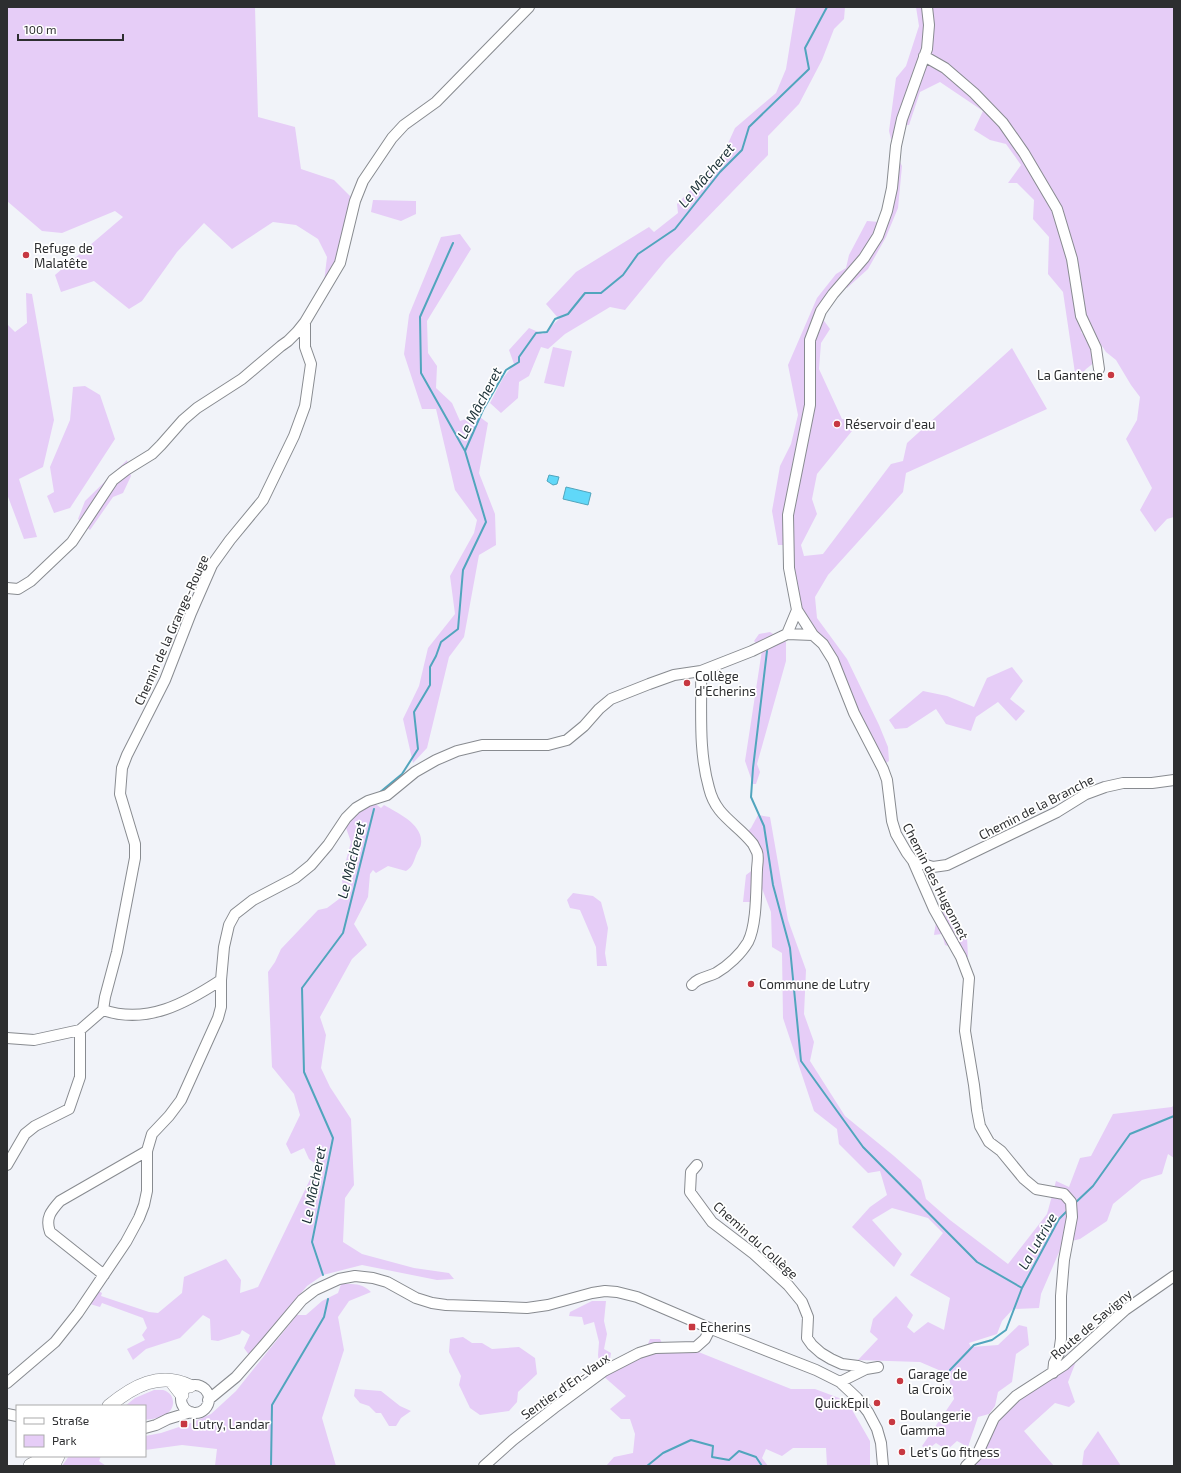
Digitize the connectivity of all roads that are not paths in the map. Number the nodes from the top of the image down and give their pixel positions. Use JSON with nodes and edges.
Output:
{"nodes":[{"id":1,"x":529,"y":7,"type":"edge"},
{"id":2,"x":927,"y":7,"type":"edge"},
{"id":3,"x":924,"y":56,"type":"junction"},
{"id":4,"x":305,"y":322,"type":"junction"},
{"id":5,"x":288,"y":341,"type":"junction"},
{"id":6,"x":305,"y":347,"type":"junction"},
{"id":7,"x":1099,"y":369,"type":"dead end"},
{"id":8,"x":9,"y":589,"type":"edge"},
{"id":9,"x":797,"y":610,"type":"junction"},
{"id":10,"x":787,"y":634,"type":"junction"},
{"id":11,"x":813,"y":635,"type":"junction"},
{"id":12,"x":701,"y":671,"type":"junction"},
{"id":13,"x":1174,"y":780,"type":"edge"},
{"id":14,"x":914,"y":861,"type":"junction"},
{"id":15,"x":221,"y":980,"type":"junction"},
{"id":16,"x":692,"y":985,"type":"dead end"},
{"id":17,"x":103,"y":1010,"type":"junction"},
{"id":18,"x":80,"y":1030,"type":"junction"},
{"id":19,"x":7,"y":1038,"type":"edge"},
{"id":20,"x":147,"y":1151,"type":"junction"},
{"id":21,"x":7,"y":1164,"type":"edge"},
{"id":22,"x":697,"y":1165,"type":"dead end"},
{"id":23,"x":104,"y":1275,"type":"junction"},
{"id":24,"x":1174,"y":1276,"type":"edge"},
{"id":25,"x":710,"y":1329,"type":"junction"},
{"id":26,"x":878,"y":1367,"type":"dead end"},
{"id":27,"x":866,"y":1369,"type":"junction"},
{"id":28,"x":1053,"y":1373,"type":"junction"},
{"id":29,"x":229,"y":1381,"type":"junction"},
{"id":30,"x":7,"y":1382,"type":"edge"},
{"id":31,"x":840,"y":1382,"type":"junction"},
{"id":32,"x":203,"y":1388,"type":"junction"},
{"id":33,"x":186,"y":1399,"type":"junction"},
{"id":34,"x":208,"y":1400,"type":"junction"},
{"id":35,"x":110,"y":1405,"type":"edge"},
{"id":36,"x":146,"y":1428,"type":"edge"},
{"id":37,"x":48,"y":1457,"type":"edge"},
{"id":38,"x":54,"y":1457,"type":"edge"},
{"id":39,"x":58,"y":1457,"type":"edge"},
{"id":40,"x":31,"y":1466,"type":"edge"},
{"id":41,"x":46,"y":1466,"type":"edge"},
{"id":42,"x":53,"y":1466,"type":"edge"},
{"id":43,"x":484,"y":1466,"type":"edge"},
{"id":44,"x":883,"y":1466,"type":"edge"},
{"id":45,"x":966,"y":1466,"type":"edge"}],
"edges":[{"from":1,"to":4,"type":"street"},
{"from":2,"to":3,"type":"street"},
{"from":3,"to":7,"type":"street"},
{"from":3,"to":9,"type":"street"},
{"from":4,"to":5,"type":"street"},
{"from":4,"to":6,"type":"street","name":"Chemin de la Grange-Rouge"},
{"from":5,"to":6,"type":"street"},
{"from":5,"to":8,"type":"street"},
{"from":6,"to":17,"type":"street","name":"Chemin de la Grange-Rouge"},
{"from":9,"to":10,"type":"street"},
{"from":9,"to":11,"type":"street","name":"Chemin des Hugonnet"},
{"from":10,"to":11,"type":"street"},
{"from":10,"to":12,"type":"street"},
{"from":11,"to":14,"type":"street","name":"Chemin des Hugonnet"},
{"from":12,"to":15,"type":"street"},
{"from":12,"to":16,"type":"street"},
{"from":13,"to":14,"type":"street","name":"Chemin de la Branche"},
{"from":14,"to":28,"type":"street","name":"Chemin des Hugonnet"},
{"from":15,"to":17,"type":"street"},
{"from":15,"to":20,"type":"street"},
{"from":17,"to":18,"type":"street"},
{"from":18,"to":19,"type":"street"},
{"from":18,"to":21,"type":"street"},
{"from":20,"to":23,"type":"street"},
{"from":20,"to":23,"type":"street"},
{"from":22,"to":27,"type":"street","name":"Chemin du Collège"},
{"from":23,"to":30,"type":"street"},
{"from":24,"to":28,"type":"street","name":"Route de Savigny"},
{"from":25,"to":29,"type":"street"},
{"from":25,"to":31,"type":"street"},
{"from":25,"to":43,"type":"street","name":"Sentier d'En-Vaux"},
{"from":26,"to":27,"type":"street"},
{"from":27,"to":31,"type":"street"},
{"from":28,"to":45,"type":"street","name":"Route de Savigny"},
{"from":29,"to":32,"type":"street"},
{"from":29,"to":34,"type":"street"},
{"from":31,"to":44,"type":"street"},
{"from":32,"to":33,"type":"street"},
{"from":32,"to":34,"type":"street"},
{"from":33,"to":34,"type":"street"},
{"from":33,"to":35,"type":"main road"},
{"from":33,"to":36,"type":"street"},
{"from":37,"to":40,"type":"highway"},
{"from":38,"to":41,"type":"main road"},
{"from":39,"to":42,"type":"main road"}]}
